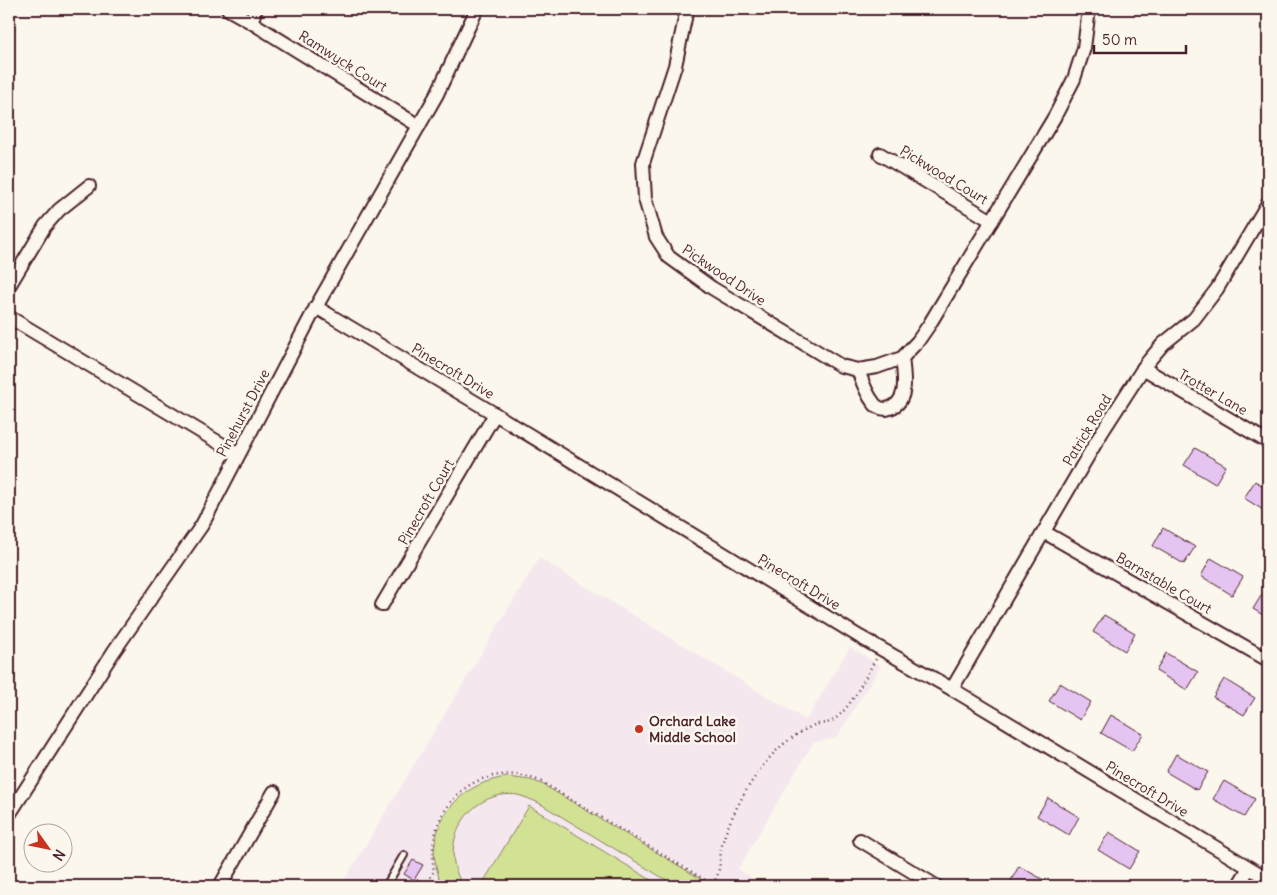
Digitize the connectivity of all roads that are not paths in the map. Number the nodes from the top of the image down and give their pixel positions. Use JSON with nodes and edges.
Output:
{"nodes":[{"id":1,"x":228,"y":9,"type":"edge"},
{"id":2,"x":256,"y":9,"type":"edge"},
{"id":3,"x":476,"y":9,"type":"edge"},
{"id":4,"x":687,"y":9,"type":"edge"},
{"id":5,"x":1089,"y":9,"type":"edge"},
{"id":6,"x":251,"y":22,"type":"junction"},
{"id":7,"x":419,"y":126,"type":"junction"},
{"id":8,"x":880,"y":154,"type":"dead end"},
{"id":9,"x":89,"y":186,"type":"dead end"},
{"id":10,"x":1268,"y":203,"type":"edge"},
{"id":11,"x":992,"y":221,"type":"junction"},
{"id":12,"x":9,"y":286,"type":"edge"},
{"id":13,"x":316,"y":307,"type":"junction"},
{"id":14,"x":9,"y":317,"type":"edge"},
{"id":15,"x":902,"y":358,"type":"junction"},
{"id":16,"x":1143,"y":368,"type":"junction"},
{"id":17,"x":858,"y":370,"type":"junction"},
{"id":18,"x":495,"y":414,"type":"junction"},
{"id":19,"x":1268,"y":442,"type":"edge"},
{"id":20,"x":238,"y":454,"type":"junction"},
{"id":21,"x":1044,"y":532,"type":"junction"},
{"id":22,"x":382,"y":605,"type":"dead end"},
{"id":23,"x":1268,"y":660,"type":"edge"},
{"id":24,"x":952,"y":689,"type":"junction"},
{"id":25,"x":274,"y":792,"type":"dead end"},
{"id":26,"x":9,"y":815,"type":"edge"},
{"id":27,"x":860,"y":840,"type":"dead end"},
{"id":28,"x":404,"y":856,"type":"dead end"},
{"id":29,"x":1249,"y":868,"type":"junction"},
{"id":30,"x":1268,"y":879,"type":"edge"},
{"id":31,"x":220,"y":886,"type":"edge"},
{"id":32,"x":386,"y":886,"type":"edge"},
{"id":33,"x":936,"y":886,"type":"edge"},
{"id":34,"x":1238,"y":886,"type":"edge"}],
"edges":[{"from":1,"to":6,"type":"street","name":"Ramwyck Court"},
{"from":2,"to":6,"type":"street"},
{"from":3,"to":7,"type":"street","name":"Pinehurst Drive"},
{"from":4,"to":17,"type":"street","name":"Pickwood Drive"},
{"from":5,"to":11,"type":"street"},
{"from":6,"to":7,"type":"street","name":"Ramwyck Court"},
{"from":7,"to":13,"type":"street","name":"Pinehurst Drive"},
{"from":8,"to":11,"type":"street","name":"Pickwood Court"},
{"from":9,"to":12,"type":"street"},
{"from":10,"to":16,"type":"street","name":"Patrick Road"},
{"from":11,"to":15,"type":"street"},
{"from":13,"to":18,"type":"street","name":"Pinecroft Drive"},
{"from":13,"to":20,"type":"street","name":"Pinehurst Drive"},
{"from":14,"to":20,"type":"street"},
{"from":15,"to":17,"type":"street"},
{"from":15,"to":17,"type":"street"},
{"from":16,"to":19,"type":"street","name":"Trotter Lane"},
{"from":16,"to":21,"type":"street","name":"Patrick Road"},
{"from":18,"to":22,"type":"street","name":"Pinecroft Court"},
{"from":18,"to":24,"type":"street","name":"Pinecroft Drive"},
{"from":20,"to":26,"type":"street","name":"Pinehurst Drive"},
{"from":21,"to":23,"type":"street","name":"Barnstable Court"},
{"from":21,"to":24,"type":"street","name":"Patrick Road"},
{"from":24,"to":29,"type":"street","name":"Pinecroft Drive"},
{"from":25,"to":31,"type":"street"},
{"from":27,"to":33,"type":"street"},
{"from":28,"to":32,"type":"lane"},
{"from":29,"to":30,"type":"street","name":"Pinecroft Drive"},
{"from":29,"to":34,"type":"street"}]}
